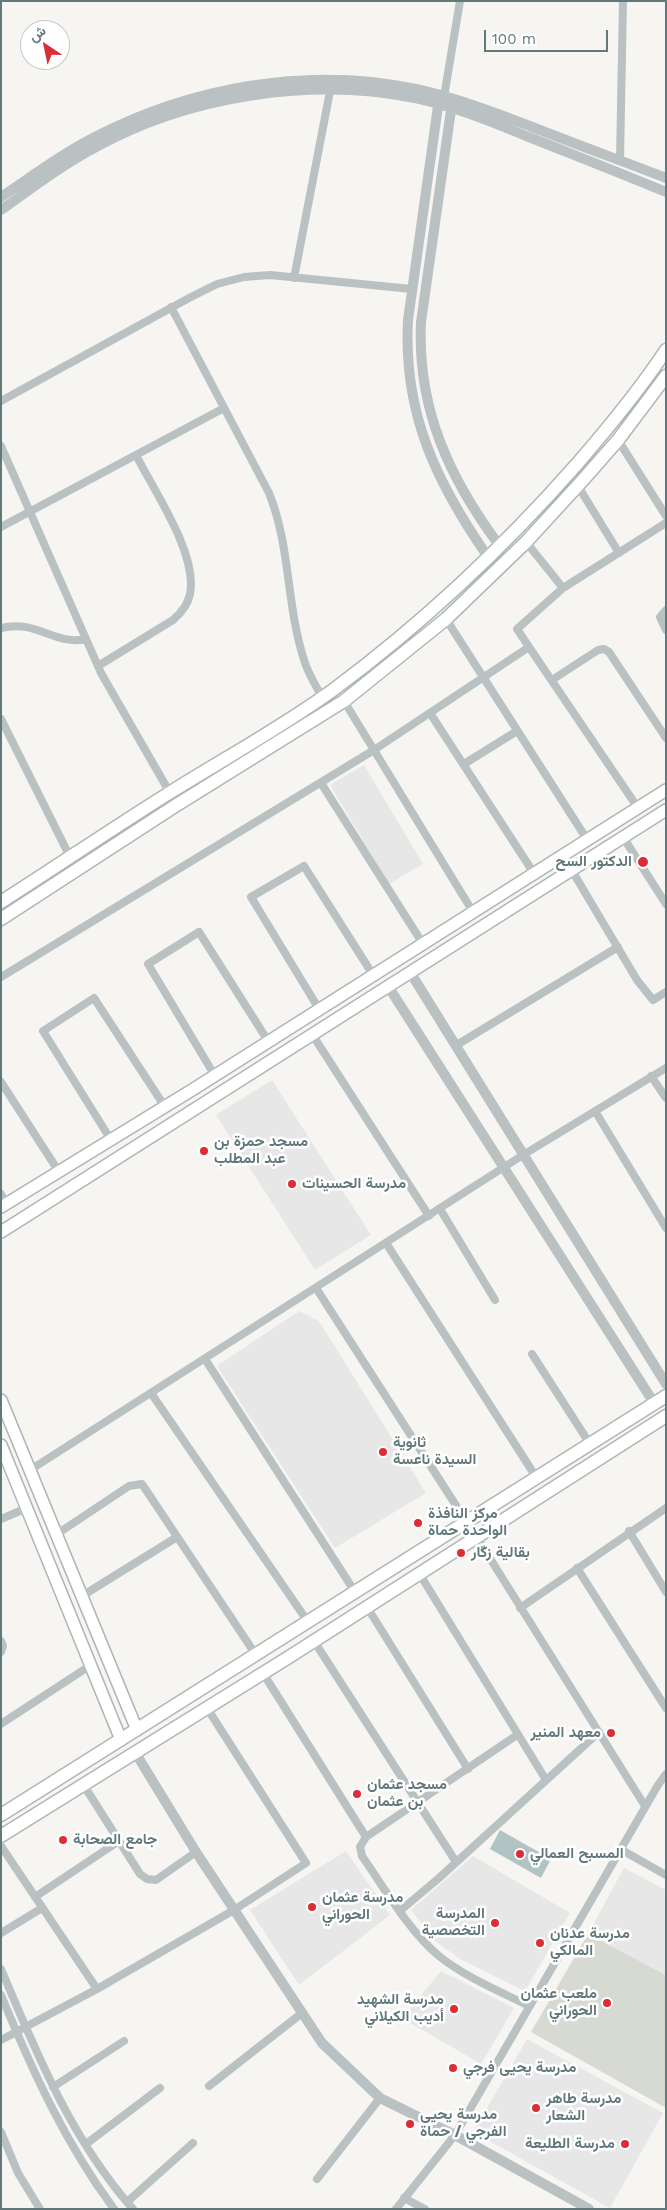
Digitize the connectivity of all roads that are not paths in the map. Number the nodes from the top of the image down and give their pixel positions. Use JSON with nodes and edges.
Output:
{"nodes":[{"id":1,"x":460,"y":1,"type":"edge"},
{"id":2,"x":623,"y":1,"type":"edge"},
{"id":3,"x":331,"y":84,"type":"junction"},
{"id":4,"x":445,"y":101,"type":"junction"},
{"id":5,"x":620,"y":160,"type":"junction"},
{"id":6,"x":666,"y":178,"type":"edge"},
{"id":7,"x":666,"y":192,"type":"edge"},
{"id":8,"x":1,"y":197,"type":"edge"},
{"id":9,"x":1,"y":210,"type":"edge"},
{"id":10,"x":294,"y":278,"type":"junction"},
{"id":11,"x":412,"y":289,"type":"junction"},
{"id":12,"x":171,"y":307,"type":"junction"},
{"id":13,"x":666,"y":350,"type":"edge"},
{"id":14,"x":666,"y":376,"type":"edge"},
{"id":15,"x":1,"y":401,"type":"edge"},
{"id":16,"x":224,"y":408,"type":"junction"},
{"id":17,"x":618,"y":440,"type":"junction"},
{"id":18,"x":1,"y":446,"type":"edge"},
{"id":19,"x":136,"y":455,"type":"junction"},
{"id":20,"x":578,"y":486,"type":"junction"},
{"id":21,"x":29,"y":513,"type":"junction"},
{"id":22,"x":666,"y":516,"type":"edge"},
{"id":23,"x":666,"y":523,"type":"edge"},
{"id":24,"x":1,"y":527,"type":"edge"},
{"id":25,"x":526,"y":542,"type":"junction"},
{"id":26,"x":500,"y":545,"type":"junction"},
{"id":27,"x":619,"y":553,"type":"junction"},
{"id":28,"x":488,"y":557,"type":"junction"},
{"id":29,"x":563,"y":588,"type":"junction"},
{"id":30,"x":666,"y":610,"type":"edge"},
{"id":31,"x":446,"y":619,"type":"junction"},
{"id":32,"x":1,"y":628,"type":"edge"},
{"id":33,"x":666,"y":630,"type":"edge"},
{"id":34,"x":86,"y":639,"type":"junction"},
{"id":35,"x":529,"y":647,"type":"junction"},
{"id":36,"x":98,"y":666,"type":"junction"},
{"id":37,"x":483,"y":678,"type":"junction"},
{"id":38,"x":552,"y":680,"type":"junction"},
{"id":39,"x":322,"y":697,"type":"junction"},
{"id":40,"x":344,"y":701,"type":"junction"},
{"id":41,"x":430,"y":713,"type":"junction"},
{"id":42,"x":1,"y":719,"type":"edge"},
{"id":43,"x":517,"y":731,"type":"junction"},
{"id":44,"x":666,"y":738,"type":"edge"},
{"id":45,"x":374,"y":750,"type":"junction"},
{"id":46,"x":464,"y":764,"type":"junction"},
{"id":47,"x":321,"y":783,"type":"junction"},
{"id":48,"x":666,"y":790,"type":"edge"},
{"id":49,"x":170,"y":793,"type":"junction"},
{"id":50,"x":638,"y":808,"type":"junction"},
{"id":51,"x":666,"y":810,"type":"edge"},
{"id":52,"x":623,"y":837,"type":"junction"},
{"id":53,"x":588,"y":841,"type":"junction"},
{"id":54,"x":70,"y":857,"type":"junction"},
{"id":55,"x":571,"y":869,"type":"junction"},
{"id":56,"x":535,"y":875,"type":"junction"},
{"id":57,"x":1,"y":902,"type":"edge"},
{"id":58,"x":666,"y":904,"type":"edge"},
{"id":59,"x":474,"y":912,"type":"junction"},
{"id":60,"x":1,"y":919,"type":"edge"},
{"id":61,"x":424,"y":944,"type":"junction"},
{"id":62,"x":618,"y":947,"type":"junction"},
{"id":63,"x":410,"y":972,"type":"junction"},
{"id":64,"x":372,"y":976,"type":"junction"},
{"id":65,"x":1,"y":977,"type":"edge"},
{"id":66,"x":388,"y":986,"type":"junction"},
{"id":67,"x":666,"y":992,"type":"edge"},
{"id":68,"x":318,"y":1009,"type":"junction"},
{"id":69,"x":312,"y":1034,"type":"junction"},
{"id":70,"x":268,"y":1041,"type":"junction"},
{"id":71,"x":455,"y":1046,"type":"junction"},
{"id":72,"x":666,"y":1068,"type":"edge"},
{"id":73,"x":215,"y":1076,"type":"junction"},
{"id":74,"x":651,"y":1076,"type":"junction"},
{"id":75,"x":1,"y":1082,"type":"edge"},
{"id":76,"x":666,"y":1098,"type":"edge"},
{"id":77,"x":165,"y":1107,"type":"junction"},
{"id":78,"x":595,"y":1111,"type":"junction"},
{"id":79,"x":111,"y":1140,"type":"junction"},
{"id":80,"x":523,"y":1155,"type":"junction"},
{"id":81,"x":504,"y":1168,"type":"junction"},
{"id":82,"x":59,"y":1172,"type":"junction"},
{"id":83,"x":3,"y":1202,"type":"edge"},
{"id":84,"x":440,"y":1209,"type":"junction"},
{"id":85,"x":429,"y":1216,"type":"junction"},
{"id":86,"x":665,"y":1230,"type":"edge"},
{"id":87,"x":1,"y":1232,"type":"edge"},
{"id":88,"x":386,"y":1243,"type":"junction"},
{"id":89,"x":316,"y":1288,"type":"junction"},
{"id":90,"x":495,"y":1300,"type":"dead end"},
{"id":91,"x":532,"y":1354,"type":"dead end"},
{"id":92,"x":205,"y":1359,"type":"junction"},
{"id":93,"x":666,"y":1384,"type":"edge"},
{"id":94,"x":151,"y":1393,"type":"junction"},
{"id":95,"x":666,"y":1396,"type":"edge"},
{"id":96,"x":1,"y":1400,"type":"edge"},
{"id":97,"x":654,"y":1403,"type":"junction"},
{"id":98,"x":640,"y":1412,"type":"junction"},
{"id":99,"x":666,"y":1416,"type":"edge"},
{"id":100,"x":649,"y":1426,"type":"junction"},
{"id":101,"x":590,"y":1444,"type":"junction"},
{"id":102,"x":2,"y":1448,"type":"edge"},
{"id":103,"x":30,"y":1470,"type":"junction"},
{"id":104,"x":536,"y":1478,"type":"junction"},
{"id":105,"x":27,"y":1508,"type":"junction"},
{"id":106,"x":666,"y":1508,"type":"edge"},
{"id":107,"x":1,"y":1519,"type":"edge"},
{"id":108,"x":466,"y":1521,"type":"junction"},
{"id":109,"x":629,"y":1531,"type":"junction"},
{"id":110,"x":57,"y":1534,"type":"junction"},
{"id":111,"x":476,"y":1536,"type":"junction"},
{"id":112,"x":177,"y":1537,"type":"junction"},
{"id":113,"x":576,"y":1568,"type":"junction"},
{"id":114,"x":419,"y":1573,"type":"junction"},
{"id":115,"x":355,"y":1592,"type":"junction"},
{"id":116,"x":666,"y":1592,"type":"edge"},
{"id":117,"x":82,"y":1596,"type":"junction"},
{"id":118,"x":333,"y":1606,"type":"junction"},
{"id":119,"x":367,"y":1607,"type":"junction"},
{"id":120,"x":520,"y":1608,"type":"junction"},
{"id":121,"x":345,"y":1621,"type":"junction"},
{"id":122,"x":308,"y":1622,"type":"junction"},
{"id":123,"x":1,"y":1641,"type":"edge"},
{"id":124,"x":314,"y":1641,"type":"junction"},
{"id":125,"x":1,"y":1652,"type":"edge"},
{"id":126,"x":256,"y":1655,"type":"junction"},
{"id":127,"x":91,"y":1665,"type":"junction"},
{"id":128,"x":263,"y":1673,"type":"junction"},
{"id":129,"x":207,"y":1708,"type":"junction"},
{"id":130,"x":666,"y":1708,"type":"edge"},
{"id":131,"x":157,"y":1718,"type":"junction"},
{"id":132,"x":1,"y":1724,"type":"edge"},
{"id":133,"x":137,"y":1730,"type":"junction"},
{"id":134,"x":168,"y":1732,"type":"junction"},
{"id":135,"x":599,"y":1732,"type":"junction"},
{"id":136,"x":517,"y":1735,"type":"junction"},
{"id":137,"x":121,"y":1740,"type":"junction"},
{"id":138,"x":135,"y":1752,"type":"junction"},
{"id":139,"x":468,"y":1769,"type":"junction"},
{"id":140,"x":666,"y":1774,"type":"edge"},
{"id":141,"x":546,"y":1780,"type":"junction"},
{"id":142,"x":82,"y":1784,"type":"junction"},
{"id":143,"x":46,"y":1787,"type":"junction"},
{"id":144,"x":56,"y":1801,"type":"junction"},
{"id":145,"x":418,"y":1803,"type":"junction"},
{"id":146,"x":646,"y":1806,"type":"junction"},
{"id":147,"x":1,"y":1815,"type":"edge"},
{"id":148,"x":1,"y":1836,"type":"edge"},
{"id":149,"x":366,"y":1837,"type":"junction"},
{"id":150,"x":119,"y":1841,"type":"junction"},
{"id":151,"x":1,"y":1846,"type":"edge"},
{"id":152,"x":620,"y":1849,"type":"junction"},
{"id":153,"x":196,"y":1852,"type":"junction"},
{"id":154,"x":456,"y":1862,"type":"junction"},
{"id":155,"x":666,"y":1875,"type":"edge"},
{"id":156,"x":35,"y":1897,"type":"junction"},
{"id":157,"x":42,"y":1908,"type":"junction"},
{"id":158,"x":234,"y":1910,"type":"junction"},
{"id":159,"x":401,"y":1910,"type":"junction"},
{"id":160,"x":1,"y":1933,"type":"edge"},
{"id":161,"x":1,"y":1969,"type":"edge"},
{"id":162,"x":97,"y":1989,"type":"junction"},
{"id":163,"x":1,"y":1995,"type":"edge"},
{"id":164,"x":529,"y":2006,"type":"junction"},
{"id":165,"x":302,"y":2013,"type":"junction"},
{"id":166,"x":25,"y":2026,"type":"junction"},
{"id":167,"x":16,"y":2032,"type":"junction"},
{"id":168,"x":1,"y":2040,"type":"edge"},
{"id":169,"x":124,"y":2041,"type":"dead end"},
{"id":170,"x":209,"y":2086,"type":"dead end"},
{"id":171,"x":53,"y":2087,"type":"junction"},
{"id":172,"x":160,"y":2088,"type":"dead end"},
{"id":173,"x":380,"y":2098,"type":"junction"},
{"id":174,"x":1,"y":2132,"type":"edge"},
{"id":175,"x":455,"y":2135,"type":"junction"},
{"id":176,"x":193,"y":2143,"type":"dead end"},
{"id":177,"x":86,"y":2144,"type":"junction"},
{"id":178,"x":316,"y":2179,"type":"dead end"},
{"id":179,"x":404,"y":2198,"type":"junction"},
{"id":180,"x":127,"y":2202,"type":"junction"},
{"id":181,"x":40,"y":2209,"type":"edge"},
{"id":182,"x":114,"y":2209,"type":"edge"},
{"id":183,"x":133,"y":2209,"type":"edge"},
{"id":184,"x":396,"y":2209,"type":"edge"},
{"id":185,"x":425,"y":2209,"type":"edge"},
{"id":186,"x":589,"y":2209,"type":"edge"}],
"edges":[{"from":1,"to":4,"type":"street"},
{"from":2,"to":5,"type":"street"},
{"from":3,"to":4,"type":"street"},
{"from":3,"to":8,"type":"street"},
{"from":3,"to":9,"type":"street"},
{"from":3,"to":10,"type":"street"},
{"from":4,"to":5,"type":"street"},
{"from":4,"to":7,"type":"street"},
{"from":4,"to":11,"type":"street"},
{"from":4,"to":26,"type":"street"},
{"from":5,"to":6,"type":"street"},
{"from":10,"to":11,"type":"street"},
{"from":10,"to":12,"type":"street"},
{"from":11,"to":28,"type":"street"},
{"from":12,"to":15,"type":"street"},
{"from":12,"to":16,"type":"street"},
{"from":13,"to":26,"type":"main road"},
{"from":14,"to":17,"type":"main road"},
{"from":16,"to":19,"type":"street"},
{"from":16,"to":39,"type":"street"},
{"from":17,"to":20,"type":"main road"},
{"from":17,"to":22,"type":"street"},
{"from":18,"to":21,"type":"street"},
{"from":19,"to":21,"type":"street"},
{"from":19,"to":36,"type":"street"},
{"from":20,"to":25,"type":"main road"},
{"from":20,"to":27,"type":"street"},
{"from":21,"to":24,"type":"street"},
{"from":21,"to":34,"type":"street"},
{"from":23,"to":27,"type":"street"},
{"from":25,"to":29,"type":"street"},
{"from":25,"to":31,"type":"main road"},
{"from":26,"to":28,"type":"main road"},
{"from":27,"to":29,"type":"street"},
{"from":28,"to":39,"type":"main road"},
{"from":29,"to":35,"type":"street"},
{"from":30,"to":33,"type":"street"},
{"from":31,"to":37,"type":"street"},
{"from":31,"to":40,"type":"main road"},
{"from":32,"to":34,"type":"street"},
{"from":34,"to":36,"type":"street"},
{"from":35,"to":37,"type":"street"},
{"from":35,"to":38,"type":"street"},
{"from":36,"to":49,"type":"street"},
{"from":37,"to":41,"type":"street"},
{"from":37,"to":43,"type":"street"},
{"from":38,"to":44,"type":"street"},
{"from":38,"to":50,"type":"street"},
{"from":39,"to":49,"type":"main road"},
{"from":40,"to":45,"type":"street"},
{"from":40,"to":60,"type":"main road"},
{"from":41,"to":45,"type":"street"},
{"from":41,"to":46,"type":"street"},
{"from":42,"to":54,"type":"street"},
{"from":43,"to":46,"type":"street"},
{"from":43,"to":53,"type":"street"},
{"from":45,"to":47,"type":"street"},
{"from":45,"to":59,"type":"street"},
{"from":46,"to":56,"type":"street"},
{"from":47,"to":61,"type":"street"},
{"from":47,"to":65,"type":"street"},
{"from":48,"to":50,"type":"main road"},
{"from":49,"to":54,"type":"main road"},
{"from":50,"to":53,"type":"main road"},
{"from":51,"to":52,"type":"main road"},
{"from":52,"to":55,"type":"main road"},
{"from":52,"to":58,"type":"street"},
{"from":53,"to":56,"type":"main road"},
{"from":54,"to":57,"type":"main road"},
{"from":55,"to":62,"type":"street"},
{"from":55,"to":63,"type":"main road"},
{"from":56,"to":59,"type":"main road"},
{"from":59,"to":61,"type":"main road"},
{"from":61,"to":64,"type":"main road"},
{"from":62,"to":67,"type":"street"},
{"from":62,"to":71,"type":"street"},
{"from":63,"to":66,"type":"main road"},
{"from":63,"to":71,"type":"street"},
{"from":64,"to":68,"type":"main road"},
{"from":64,"to":68,"type":"street"},
{"from":66,"to":69,"type":"main road"},
{"from":66,"to":81,"type":"street"},
{"from":68,"to":70,"type":"main road"},
{"from":69,"to":85,"type":"street"},
{"from":69,"to":87,"type":"main road"},
{"from":70,"to":73,"type":"main road"},
{"from":70,"to":73,"type":"street"},
{"from":71,"to":80,"type":"street"},
{"from":72,"to":74,"type":"street"},
{"from":73,"to":77,"type":"main road"},
{"from":74,"to":76,"type":"street"},
{"from":74,"to":78,"type":"street"},
{"from":75,"to":82,"type":"street"},
{"from":77,"to":79,"type":"main road"},
{"from":77,"to":79,"type":"street"},
{"from":78,"to":80,"type":"street"},
{"from":78,"to":86,"type":"street"},
{"from":79,"to":82,"type":"main road"},
{"from":80,"to":81,"type":"street"},
{"from":80,"to":93,"type":"street"},
{"from":81,"to":84,"type":"street"},
{"from":81,"to":97,"type":"street"},
{"from":82,"to":83,"type":"main road"},
{"from":84,"to":85,"type":"street"},
{"from":84,"to":90,"type":"street"},
{"from":85,"to":88,"type":"street"},
{"from":88,"to":89,"type":"street"},
{"from":88,"to":104,"type":"street"},
{"from":89,"to":92,"type":"street"},
{"from":89,"to":108,"type":"street"},
{"from":91,"to":101,"type":"street"},
{"from":92,"to":94,"type":"street"},
{"from":92,"to":115,"type":"street"},
{"from":94,"to":103,"type":"street"},
{"from":94,"to":122,"type":"street"},
{"from":95,"to":97,"type":"main road"},
{"from":96,"to":103,"type":"main road"},
{"from":97,"to":98,"type":"main road"},
{"from":98,"to":100,"type":"main road"},
{"from":98,"to":101,"type":"main road"},
{"from":99,"to":100,"type":"main road"},
{"from":100,"to":111,"type":"main road"},
{"from":101,"to":104,"type":"main road"},
{"from":102,"to":105,"type":"main road"},
{"from":103,"to":110,"type":"main road"},
{"from":104,"to":108,"type":"main road"},
{"from":105,"to":107,"type":"street"},
{"from":105,"to":127,"type":"main road"},
{"from":106,"to":109,"type":"street"},
{"from":108,"to":115,"type":"main road"},
{"from":109,"to":113,"type":"street"},
{"from":109,"to":116,"type":"street"},
{"from":110,"to":112,"type":"street"},
{"from":110,"to":117,"type":"main road"},
{"from":111,"to":114,"type":"main road"},
{"from":111,"to":120,"type":"street"},
{"from":112,"to":117,"type":"street"},
{"from":112,"to":126,"type":"street"},
{"from":113,"to":120,"type":"street"},
{"from":113,"to":130,"type":"street"},
{"from":114,"to":119,"type":"main road"},
{"from":114,"to":136,"type":"street"},
{"from":115,"to":118,"type":"main road"},
{"from":117,"to":133,"type":"main road"},
{"from":118,"to":121,"type":"main road"},
{"from":118,"to":122,"type":"main road"},
{"from":119,"to":121,"type":"main road"},
{"from":119,"to":139,"type":"street"},
{"from":120,"to":135,"type":"street"},
{"from":121,"to":124,"type":"main road"},
{"from":122,"to":126,"type":"main road"},
{"from":123,"to":125,"type":"street"},
{"from":124,"to":128,"type":"main road"},
{"from":124,"to":145,"type":"street"},
{"from":126,"to":131,"type":"main road"},
{"from":127,"to":132,"type":"street"},
{"from":127,"to":137,"type":"main road"},
{"from":128,"to":129,"type":"main road"},
{"from":128,"to":149,"type":"street"},
{"from":129,"to":134,"type":"main road"},
{"from":129,"to":158,"type":"street"},
{"from":131,"to":133,"type":"main road"},
{"from":131,"to":134,"type":"main road"},
{"from":133,"to":137,"type":"main road"},
{"from":134,"to":138,"type":"main road"},
{"from":135,"to":141,"type":"street"},
{"from":135,"to":146,"type":"street"},
{"from":136,"to":139,"type":"street"},
{"from":136,"to":141,"type":"street"},
{"from":137,"to":143,"type":"main road"},
{"from":138,"to":142,"type":"main road"},
{"from":138,"to":153,"type":"street"},
{"from":139,"to":145,"type":"street"},
{"from":140,"to":146,"type":"street"},
{"from":141,"to":154,"type":"street"},
{"from":142,"to":144,"type":"main road"},
{"from":142,"to":150,"type":"street"},
{"from":143,"to":144,"type":"main road"},
{"from":143,"to":147,"type":"main road"},
{"from":144,"to":148,"type":"main road"},
{"from":145,"to":149,"type":"street"},
{"from":145,"to":154,"type":"street"},
{"from":146,"to":152,"type":"street"},
{"from":149,"to":159,"type":"street"},
{"from":150,"to":153,"type":"street"},
{"from":150,"to":156,"type":"street"},
{"from":151,"to":156,"type":"street"},
{"from":152,"to":155,"type":"street"},
{"from":152,"to":164,"type":"street"},
{"from":153,"to":158,"type":"street"},
{"from":154,"to":159,"type":"street"},
{"from":156,"to":157,"type":"street"},
{"from":157,"to":160,"type":"street"},
{"from":157,"to":162,"type":"street"},
{"from":158,"to":162,"type":"street"},
{"from":158,"to":165,"type":"street"},
{"from":159,"to":164,"type":"street"},
{"from":161,"to":166,"type":"street"},
{"from":162,"to":166,"type":"street"},
{"from":163,"to":167,"type":"street"},
{"from":164,"to":175,"type":"street"},
{"from":165,"to":170,"type":"street"},
{"from":165,"to":173,"type":"street"},
{"from":166,"to":167,"type":"street"},
{"from":166,"to":171,"type":"street"},
{"from":167,"to":168,"type":"street"},
{"from":167,"to":182,"type":"street"},
{"from":169,"to":171,"type":"street"},
{"from":171,"to":177,"type":"street"},
{"from":172,"to":177,"type":"street"},
{"from":173,"to":175,"type":"street"},
{"from":173,"to":178,"type":"street"},
{"from":174,"to":181,"type":"street"},
{"from":175,"to":179,"type":"street"},
{"from":175,"to":186,"type":"street"},
{"from":176,"to":180,"type":"street"},
{"from":177,"to":180,"type":"street"},
{"from":179,"to":184,"type":"street"},
{"from":179,"to":185,"type":"street"},
{"from":180,"to":183,"type":"street"}]}
